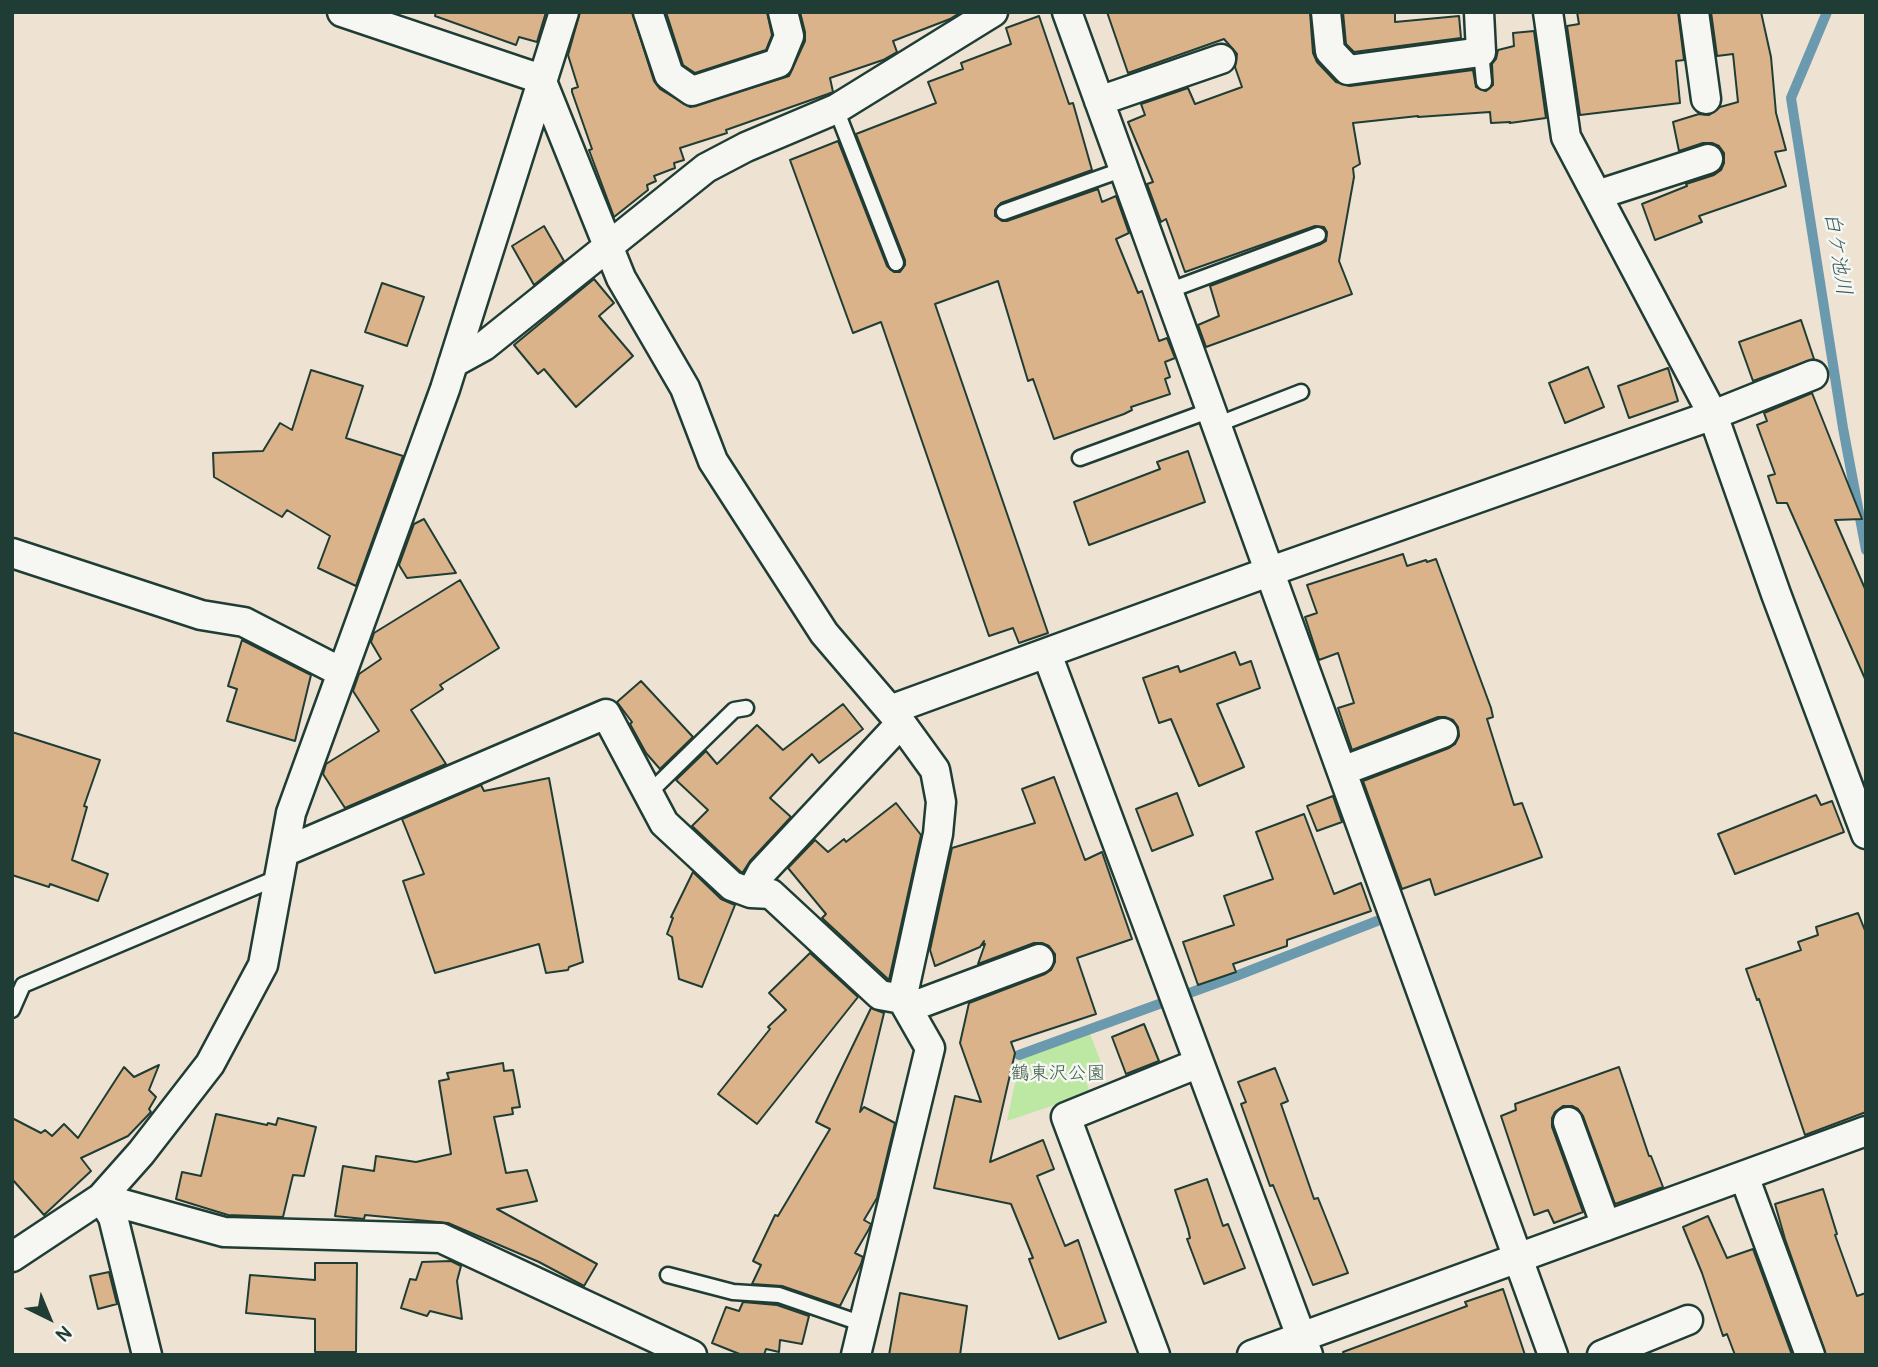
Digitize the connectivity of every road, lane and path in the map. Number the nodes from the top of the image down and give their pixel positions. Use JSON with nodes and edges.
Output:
{"nodes":[{"id":1,"x":342,"y":12,"type":"edge"},
{"id":2,"x":564,"y":12,"type":"edge"},
{"id":3,"x":648,"y":12,"type":"edge"},
{"id":4,"x":783,"y":12,"type":"edge"},
{"id":5,"x":993,"y":12,"type":"edge"},
{"id":6,"x":1067,"y":12,"type":"edge"},
{"id":7,"x":1326,"y":12,"type":"edge"},
{"id":8,"x":1479,"y":12,"type":"edge"},
{"id":9,"x":1548,"y":12,"type":"edge"},
{"id":10,"x":1694,"y":12,"type":"edge"},
{"id":11,"x":1481,"y":52,"type":"junction"},
{"id":12,"x":1221,"y":59,"type":"dead end"},
{"id":13,"x":541,"y":79,"type":"junction"},
{"id":14,"x":1484,"y":82,"type":"dead end"},
{"id":15,"x":1706,"y":99,"type":"dead end"},
{"id":16,"x":1099,"y":101,"type":"junction"},
{"id":17,"x":836,"y":109,"type":"junction"},
{"id":18,"x":1708,"y":159,"type":"dead end"},
{"id":19,"x":1124,"y":169,"type":"junction"},
{"id":20,"x":1597,"y":195,"type":"junction"},
{"id":21,"x":1004,"y":212,"type":"dead end"},
{"id":22,"x":1318,"y":235,"type":"dead end"},
{"id":23,"x":608,"y":245,"type":"junction"},
{"id":24,"x":896,"y":263,"type":"dead end"},
{"id":25,"x":1168,"y":290,"type":"junction"},
{"id":26,"x":453,"y":363,"type":"junction"},
{"id":27,"x":1814,"y":375,"type":"dead end"},
{"id":28,"x":1301,"y":392,"type":"dead end"},
{"id":29,"x":1713,"y":415,"type":"junction"},
{"id":30,"x":1214,"y":417,"type":"junction"},
{"id":31,"x":1080,"y":458,"type":"dead end"},
{"id":32,"x":12,"y":553,"type":"edge"},
{"id":33,"x":1271,"y":571,"type":"junction"},
{"id":34,"x":1047,"y":654,"type":"junction"},
{"id":35,"x":341,"y":672,"type":"junction"},
{"id":36,"x":746,"y":708,"type":"dead end"},
{"id":37,"x":896,"y":716,"type":"junction"},
{"id":38,"x":1443,"y":733,"type":"dead end"},
{"id":39,"x":1342,"y":771,"type":"junction"},
{"id":40,"x":649,"y":793,"type":"junction"},
{"id":41,"x":1866,"y":834,"type":"edge"},
{"id":42,"x":281,"y":864,"type":"junction"},
{"id":43,"x":751,"y":892,"type":"junction"},
{"id":44,"x":1039,"y":959,"type":"dead end"},
{"id":45,"x":905,"y":1004,"type":"junction"},
{"id":46,"x":12,"y":1010,"type":"edge"},
{"id":47,"x":1199,"y":1063,"type":"junction"},
{"id":48,"x":1569,"y":1122,"type":"dead end"},
{"id":49,"x":1866,"y":1131,"type":"edge"},
{"id":50,"x":1744,"y":1176,"type":"junction"},
{"id":51,"x":101,"y":1198,"type":"junction"},
{"id":52,"x":1606,"y":1226,"type":"junction"},
{"id":53,"x":12,"y":1257,"type":"edge"},
{"id":54,"x":1517,"y":1259,"type":"junction"},
{"id":55,"x":668,"y":1275,"type":"dead end"},
{"id":56,"x":1688,"y":1320,"type":"dead end"},
{"id":57,"x":863,"y":1324,"type":"junction"},
{"id":58,"x":640,"y":1343,"type":"edge"},
{"id":59,"x":1304,"y":1345,"type":"edge"},
{"id":60,"x":147,"y":1355,"type":"edge"},
{"id":61,"x":692,"y":1355,"type":"edge"},
{"id":62,"x":856,"y":1355,"type":"edge"},
{"id":63,"x":1155,"y":1355,"type":"edge"},
{"id":64,"x":1252,"y":1355,"type":"edge"},
{"id":65,"x":1553,"y":1355,"type":"edge"},
{"id":66,"x":1602,"y":1355,"type":"edge"},
{"id":67,"x":1810,"y":1355,"type":"edge"}],
"edges":[{"from":1,"to":13,"type":"street"},
{"from":2,"to":13,"type":"street"},
{"from":3,"to":4,"type":"street"},
{"from":5,"to":17,"type":"street"},
{"from":6,"to":16,"type":"street"},
{"from":7,"to":11,"type":"street"},
{"from":8,"to":11,"type":"street"},
{"from":9,"to":20,"type":"street"},
{"from":10,"to":15,"type":"street"},
{"from":11,"to":14,"type":"lane"},
{"from":12,"to":16,"type":"street"},
{"from":13,"to":23,"type":"street"},
{"from":13,"to":26,"type":"street"},
{"from":16,"to":19,"type":"street"},
{"from":17,"to":23,"type":"street"},
{"from":17,"to":24,"type":"lane"},
{"from":18,"to":20,"type":"street"},
{"from":19,"to":21,"type":"lane"},
{"from":19,"to":25,"type":"street"},
{"from":20,"to":29,"type":"street"},
{"from":22,"to":25,"type":"lane"},
{"from":23,"to":26,"type":"street"},
{"from":23,"to":37,"type":"street"},
{"from":25,"to":30,"type":"street"},
{"from":26,"to":35,"type":"street"},
{"from":27,"to":29,"type":"street"},
{"from":28,"to":30,"type":"lane"},
{"from":29,"to":33,"type":"street"},
{"from":29,"to":41,"type":"street"},
{"from":30,"to":31,"type":"lane"},
{"from":30,"to":33,"type":"street"},
{"from":32,"to":35,"type":"street"},
{"from":33,"to":34,"type":"street"},
{"from":33,"to":39,"type":"street"},
{"from":34,"to":37,"type":"street"},
{"from":34,"to":47,"type":"street"},
{"from":35,"to":42,"type":"street"},
{"from":36,"to":40,"type":"lane"},
{"from":37,"to":43,"type":"street"},
{"from":37,"to":45,"type":"street"},
{"from":38,"to":39,"type":"street"},
{"from":39,"to":54,"type":"street"},
{"from":40,"to":42,"type":"street"},
{"from":40,"to":43,"type":"street"},
{"from":42,"to":46,"type":"lane"},
{"from":42,"to":51,"type":"street"},
{"from":43,"to":45,"type":"street"},
{"from":44,"to":45,"type":"street"},
{"from":45,"to":57,"type":"street"},
{"from":47,"to":59,"type":"street"},
{"from":47,"to":63,"type":"street"},
{"from":48,"to":52,"type":"street"},
{"from":49,"to":50,"type":"street"},
{"from":50,"to":52,"type":"street"},
{"from":50,"to":67,"type":"street"},
{"from":51,"to":53,"type":"street"},
{"from":51,"to":58,"type":"street"},
{"from":51,"to":60,"type":"street"},
{"from":52,"to":54,"type":"street"},
{"from":54,"to":59,"type":"street"},
{"from":54,"to":65,"type":"street"},
{"from":55,"to":57,"type":"lane"},
{"from":56,"to":66,"type":"street"},
{"from":57,"to":62,"type":"street"},
{"from":58,"to":61,"type":"street"},
{"from":59,"to":64,"type":"street"}]}
